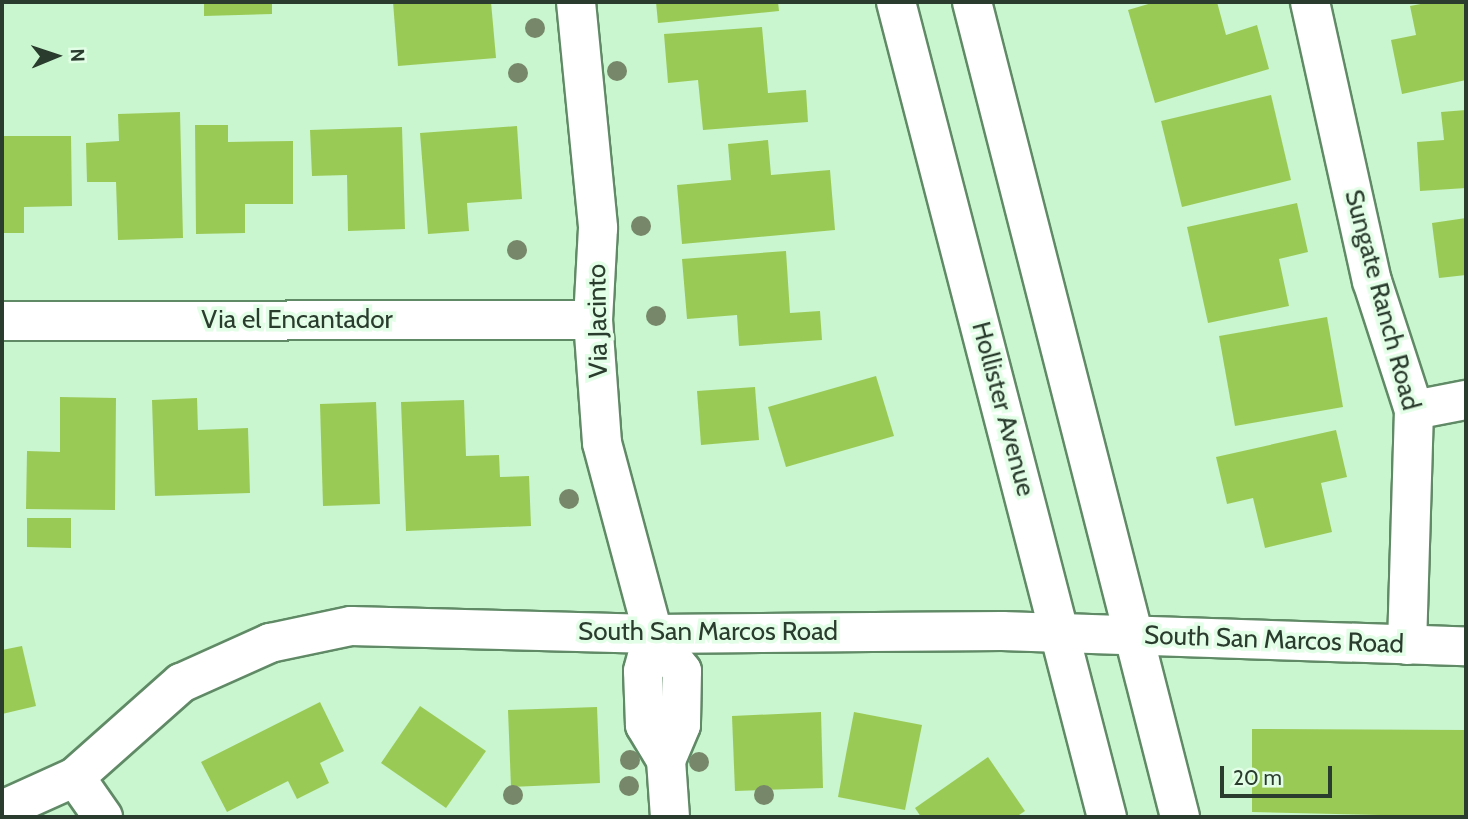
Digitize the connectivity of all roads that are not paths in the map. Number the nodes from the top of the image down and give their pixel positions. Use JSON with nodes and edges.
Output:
{"nodes":[{"id":1,"x":576,"y":2,"type":"edge"},
{"id":2,"x":896,"y":2,"type":"edge"},
{"id":3,"x":972,"y":2,"type":"edge"},
{"id":4,"x":1310,"y":2,"type":"edge"},
{"id":5,"x":593,"y":320,"type":"junction"},
{"id":6,"x":2,"y":321,"type":"edge"},
{"id":7,"x":1466,"y":400,"type":"edge"},
{"id":8,"x":1414,"y":410,"type":"junction"},
{"id":9,"x":1062,"y":633,"type":"junction"},
{"id":10,"x":653,"y":634,"type":"junction"},
{"id":11,"x":1133,"y":636,"type":"junction"},
{"id":12,"x":1407,"y":645,"type":"junction"},
{"id":13,"x":1466,"y":646,"type":"edge"},
{"id":14,"x":75,"y":777,"type":"junction"},
{"id":15,"x":2,"y":810,"type":"edge"},
{"id":16,"x":103,"y":817,"type":"edge"},
{"id":17,"x":670,"y":817,"type":"edge"},
{"id":18,"x":1107,"y":817,"type":"edge"},
{"id":19,"x":1180,"y":817,"type":"edge"}],
"edges":[{"from":1,"to":5,"type":"street","name":"Via Jacinto"},
{"from":2,"to":9,"type":"street","name":"Hollister Avenue"},
{"from":3,"to":11,"type":"street"},
{"from":4,"to":8,"type":"street","name":"Sungate Ranch Road"},
{"from":5,"to":6,"type":"street","name":"Via el Encantador"},
{"from":5,"to":10,"type":"street","name":"Via Jacinto"},
{"from":7,"to":8,"type":"street"},
{"from":8,"to":12,"type":"street","name":"Sungate Ranch Road"},
{"from":9,"to":10,"type":"street","name":"South San Marcos Road"},
{"from":9,"to":11,"type":"street","name":"South San Marcos Road"},
{"from":9,"to":18,"type":"street","name":"Hollister Avenue"},
{"from":10,"to":14,"type":"street","name":"South San Marcos Road"},
{"from":10,"to":17,"type":"street"},
{"from":11,"to":12,"type":"street","name":"South San Marcos Road"},
{"from":11,"to":19,"type":"street"},
{"from":12,"to":13,"type":"street","name":"South San Marcos Road"},
{"from":14,"to":15,"type":"street","name":"South San Marcos Road"},
{"from":14,"to":16,"type":"street"}]}
